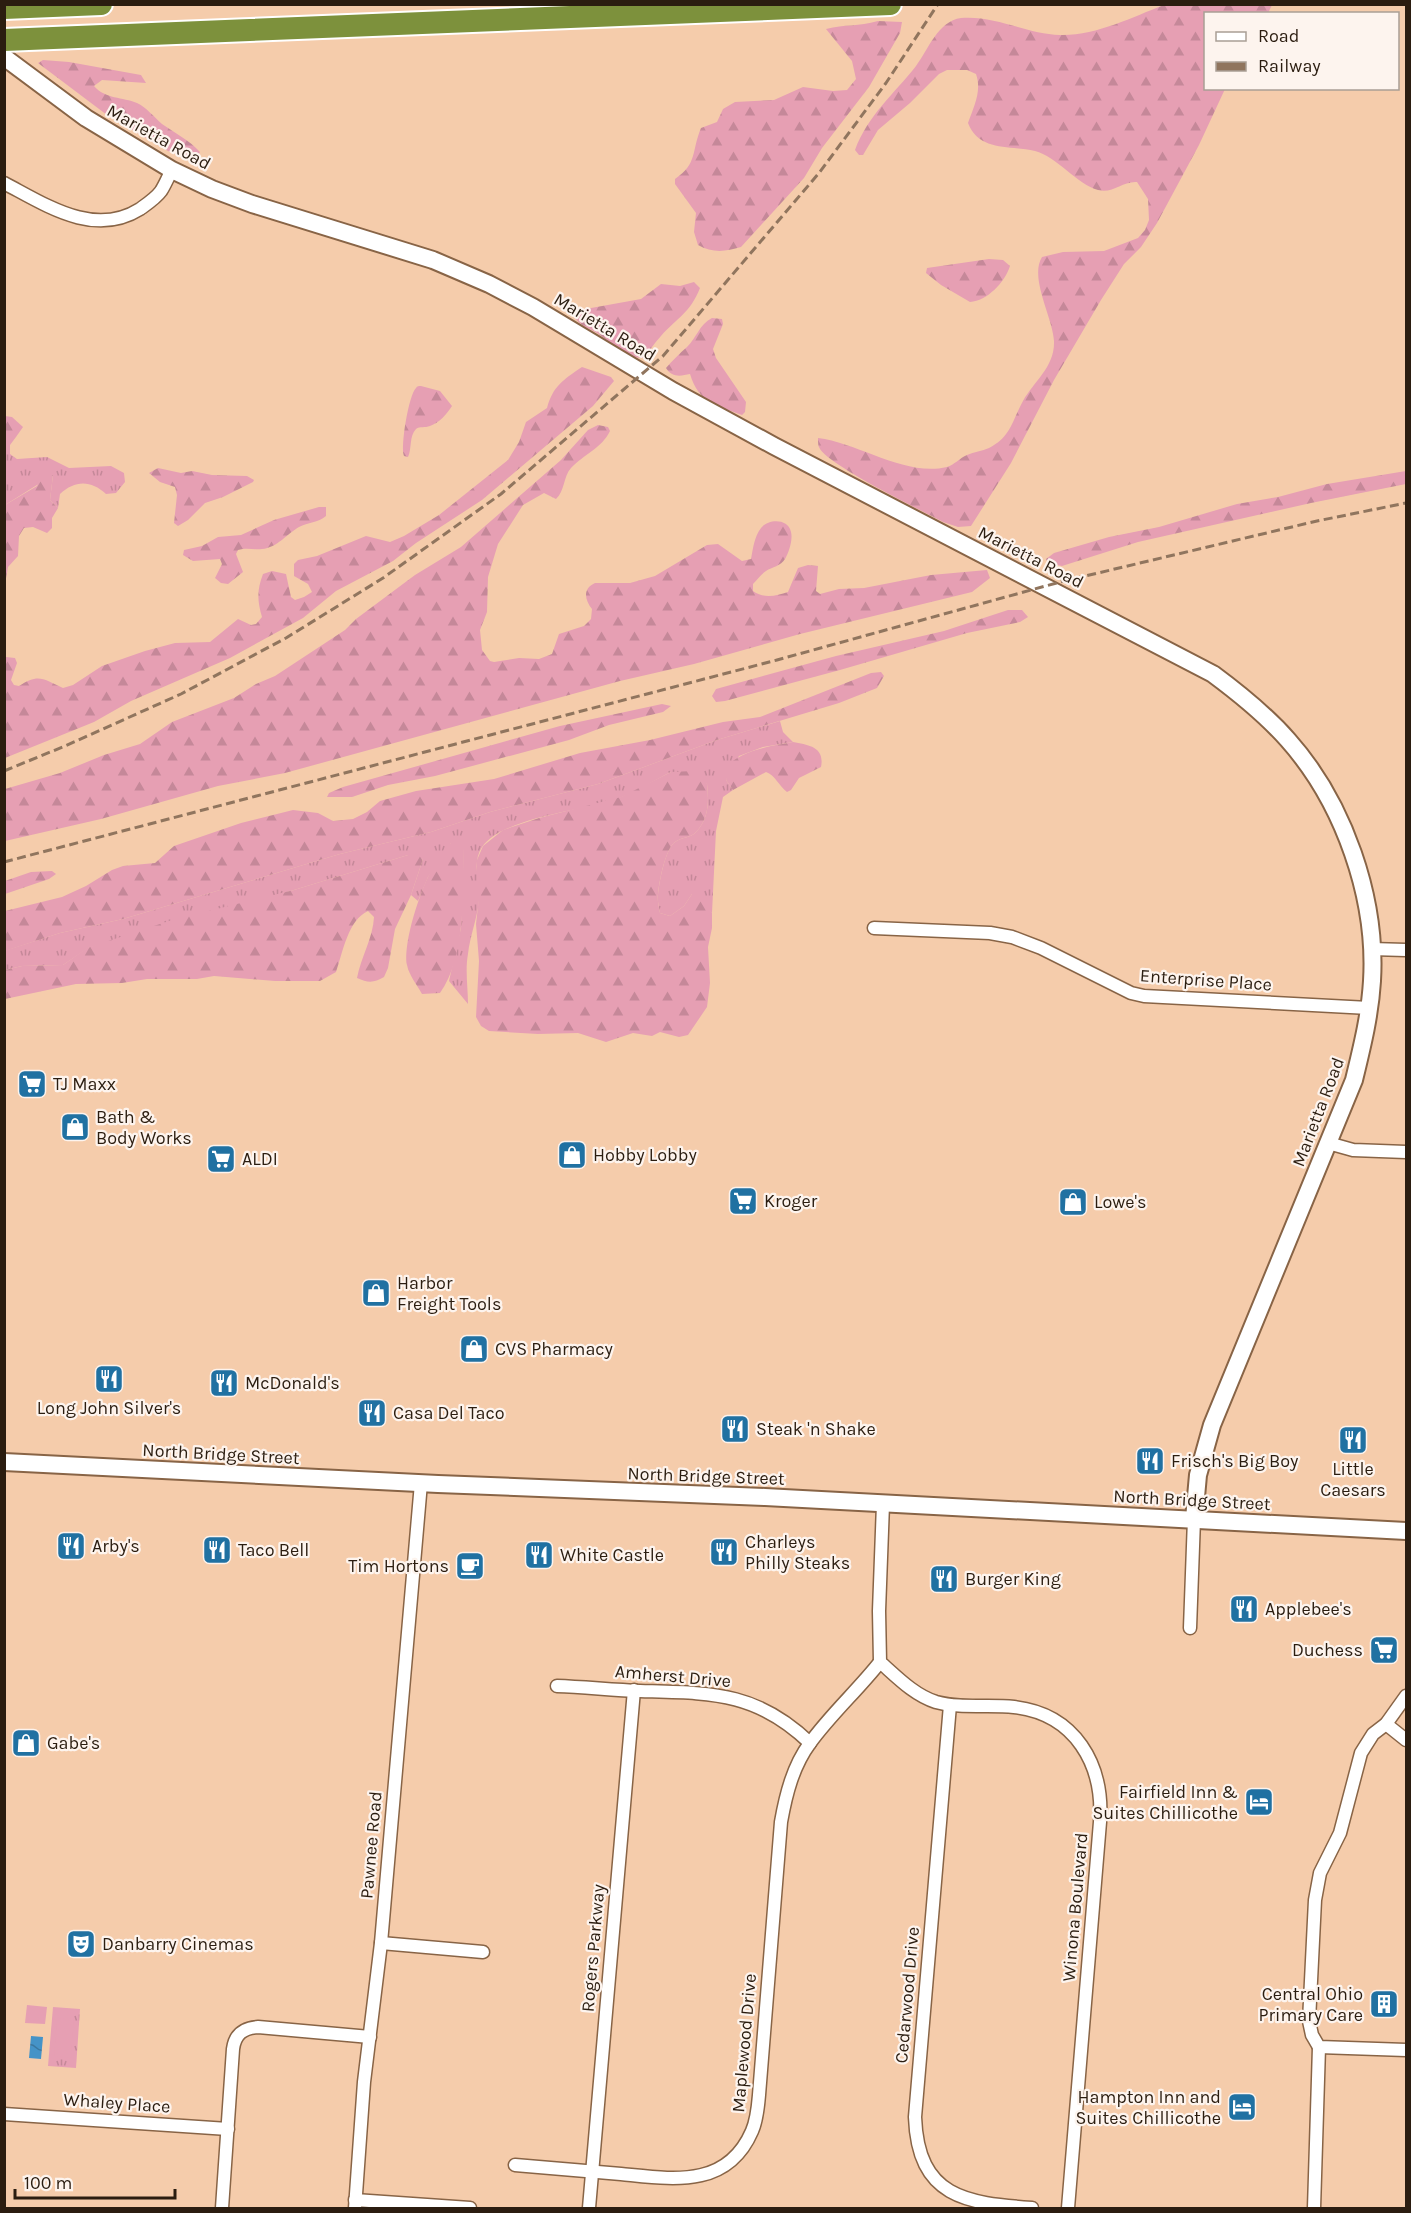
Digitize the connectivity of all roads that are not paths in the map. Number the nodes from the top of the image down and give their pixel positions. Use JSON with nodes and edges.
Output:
{"nodes":[{"id":1,"x":102,"y":4,"type":"edge"},
{"id":2,"x":890,"y":4,"type":"edge"},
{"id":3,"x":4,"y":8,"type":"edge"},
{"id":4,"x":4,"y":40,"type":"edge"},
{"id":5,"x":4,"y":57,"type":"edge"},
{"id":6,"x":172,"y":170,"type":"junction"},
{"id":7,"x":4,"y":183,"type":"edge"},
{"id":8,"x":874,"y":928,"type":"dead end"},
{"id":9,"x":1371,"y":949,"type":"junction"},
{"id":10,"x":1407,"y":951,"type":"edge"},
{"id":11,"x":1369,"y":1008,"type":"junction"},
{"id":12,"x":1328,"y":1143,"type":"junction"},
{"id":13,"x":1407,"y":1152,"type":"edge"},
{"id":14,"x":4,"y":1462,"type":"edge"},
{"id":15,"x":422,"y":1483,"type":"junction"},
{"id":16,"x":883,"y":1504,"type":"junction"},
{"id":17,"x":1194,"y":1519,"type":"junction"},
{"id":18,"x":1407,"y":1531,"type":"edge"},
{"id":19,"x":1190,"y":1628,"type":"dead end"},
{"id":20,"x":880,"y":1662,"type":"junction"},
{"id":21,"x":557,"y":1686,"type":"dead end"},
{"id":22,"x":634,"y":1690,"type":"junction"},
{"id":23,"x":1407,"y":1696,"type":"edge"},
{"id":24,"x":950,"y":1705,"type":"junction"},
{"id":25,"x":1386,"y":1724,"type":"junction"},
{"id":26,"x":1407,"y":1740,"type":"edge"},
{"id":27,"x":810,"y":1743,"type":"junction"},
{"id":28,"x":381,"y":1943,"type":"junction"},
{"id":29,"x":483,"y":1952,"type":"dead end"},
{"id":30,"x":370,"y":2037,"type":"junction"},
{"id":31,"x":1319,"y":2047,"type":"junction"},
{"id":32,"x":1407,"y":2050,"type":"edge"},
{"id":33,"x":4,"y":2114,"type":"edge"},
{"id":34,"x":228,"y":2129,"type":"junction"},
{"id":35,"x":515,"y":2164,"type":"dead end"},
{"id":36,"x":592,"y":2171,"type":"junction"},
{"id":37,"x":355,"y":2204,"type":"edge"},
{"id":38,"x":222,"y":2208,"type":"edge"},
{"id":39,"x":470,"y":2208,"type":"edge"},
{"id":40,"x":589,"y":2208,"type":"edge"},
{"id":41,"x":1032,"y":2208,"type":"edge"},
{"id":42,"x":1068,"y":2208,"type":"edge"},
{"id":43,"x":1314,"y":2208,"type":"edge"}],
"edges":[{"from":1,"to":3,"type":"highway"},
{"from":2,"to":4,"type":"highway"},
{"from":5,"to":6,"type":"street","name":"Marietta Road"},
{"from":6,"to":7,"type":"street"},
{"from":6,"to":9,"type":"street","name":"Marietta Road"},
{"from":8,"to":11,"type":"street","name":"Enterprise Place"},
{"from":9,"to":10,"type":"street"},
{"from":9,"to":11,"type":"street","name":"Marietta Road"},
{"from":11,"to":12,"type":"street","name":"Marietta Road"},
{"from":12,"to":13,"type":"street"},
{"from":12,"to":17,"type":"street","name":"Marietta Road"},
{"from":14,"to":15,"type":"street","name":"North Bridge Street"},
{"from":15,"to":16,"type":"street","name":"North Bridge Street"},
{"from":15,"to":28,"type":"street","name":"Pawnee Road"},
{"from":16,"to":17,"type":"street","name":"North Bridge Street"},
{"from":16,"to":20,"type":"street"},
{"from":17,"to":18,"type":"street","name":"North Bridge Street"},
{"from":17,"to":19,"type":"street"},
{"from":20,"to":24,"type":"street","name":"Winona Boulevard"},
{"from":20,"to":27,"type":"street"},
{"from":21,"to":22,"type":"street","name":"Amherst Drive"},
{"from":22,"to":27,"type":"street","name":"Amherst Drive"},
{"from":22,"to":36,"type":"street","name":"Rogers Parkway"},
{"from":23,"to":25,"type":"street"},
{"from":24,"to":41,"type":"street","name":"Cedarwood Drive"},
{"from":24,"to":42,"type":"street","name":"Winona Boulevard"},
{"from":25,"to":26,"type":"street"},
{"from":25,"to":31,"type":"street"},
{"from":27,"to":36,"type":"street","name":"Maplewood Drive"},
{"from":28,"to":29,"type":"street"},
{"from":28,"to":30,"type":"street","name":"Pawnee Road"},
{"from":30,"to":34,"type":"street"},
{"from":30,"to":37,"type":"street","name":"Pawnee Road"},
{"from":31,"to":32,"type":"street"},
{"from":31,"to":43,"type":"street"},
{"from":33,"to":34,"type":"street","name":"Whaley Place"},
{"from":34,"to":38,"type":"street"},
{"from":35,"to":36,"type":"street","name":"Maplewood Drive"},
{"from":36,"to":40,"type":"street","name":"Rogers Parkway"},
{"from":37,"to":39,"type":"street"}]}
